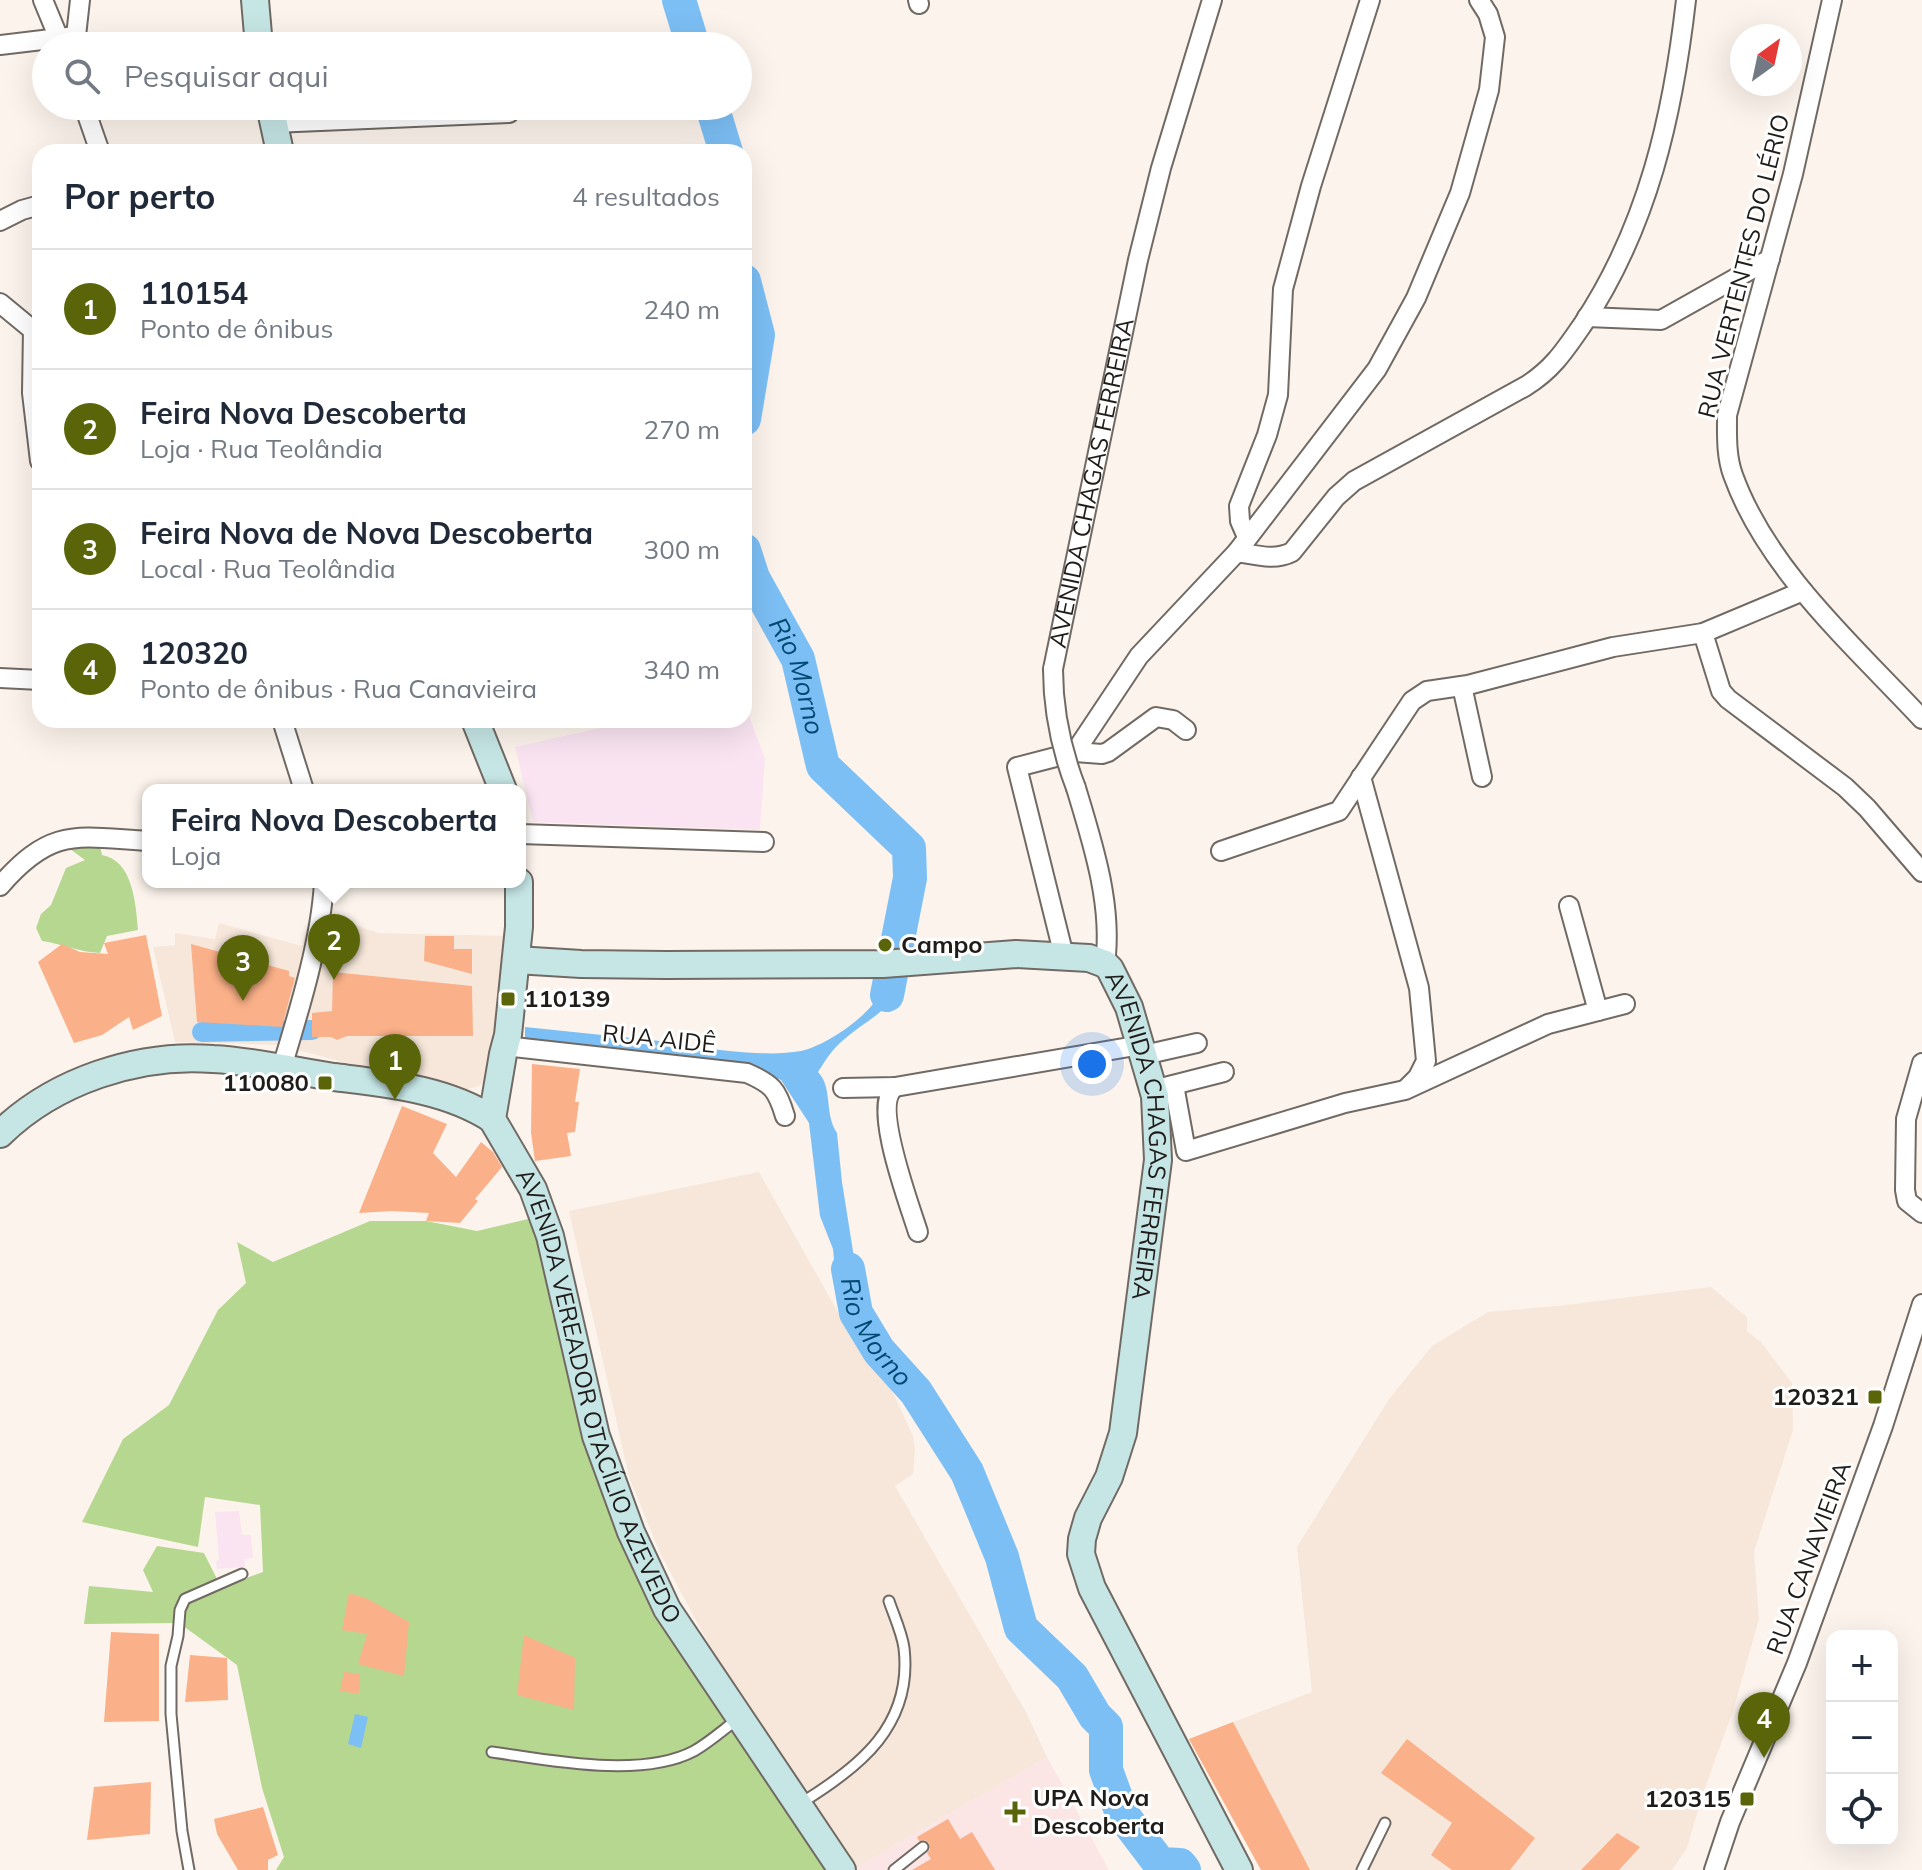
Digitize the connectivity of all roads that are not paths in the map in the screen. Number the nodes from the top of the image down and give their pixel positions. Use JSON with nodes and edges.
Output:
{"nodes":[{"id":1,"x":43,"y":0,"type":"edge"},
{"id":2,"x":80,"y":0,"type":"edge"},
{"id":3,"x":255,"y":0,"type":"edge"},
{"id":4,"x":1212,"y":0,"type":"edge"},
{"id":5,"x":1370,"y":0,"type":"edge"},
{"id":6,"x":1479,"y":0,"type":"edge"},
{"id":7,"x":1686,"y":0,"type":"edge"},
{"id":8,"x":1832,"y":0,"type":"edge"},
{"id":9,"x":63,"y":32,"type":"edge"},
{"id":10,"x":71,"y":32,"type":"edge"},
{"id":11,"x":258,"y":32,"type":"edge"},
{"id":12,"x":32,"y":43,"type":"edge"},
{"id":13,"x":0,"y":45,"type":"edge"},
{"id":14,"x":89,"y":120,"type":"edge"},
{"id":15,"x":272,"y":120,"type":"edge"},
{"id":16,"x":97,"y":144,"type":"edge"},
{"id":17,"x":278,"y":144,"type":"edge"},
{"id":18,"x":32,"y":207,"type":"edge"},
{"id":19,"x":0,"y":221,"type":"edge"},
{"id":20,"x":1770,"y":259,"type":"junction"},
{"id":21,"x":0,"y":303,"type":"edge"},
{"id":22,"x":1587,"y":317,"type":"junction"},
{"id":23,"x":32,"y":329,"type":"edge"},
{"id":24,"x":1242,"y":544,"type":"junction"},
{"id":25,"x":1803,"y":591,"type":"junction"},
{"id":26,"x":1703,"y":633,"type":"junction"},
{"id":27,"x":0,"y":678,"type":"edge"},
{"id":28,"x":32,"y":680,"type":"edge"},
{"id":29,"x":1462,"y":686,"type":"junction"},
{"id":30,"x":1922,"y":719,"type":"edge"},
{"id":31,"x":285,"y":728,"type":"edge"},
{"id":32,"x":478,"y":728,"type":"edge"},
{"id":33,"x":1186,"y":730,"type":"dead end"},
{"id":34,"x":1075,"y":752,"type":"junction"},
{"id":35,"x":1361,"y":777,"type":"junction"},
{"id":36,"x":1482,"y":777,"type":"dead end"},
{"id":37,"x":302,"y":784,"type":"edge"},
{"id":38,"x":501,"y":784,"type":"edge"},
{"id":39,"x":526,"y":834,"type":"edge"},
{"id":40,"x":142,"y":841,"type":"edge"},
{"id":41,"x":764,"y":842,"type":"dead end"},
{"id":42,"x":1221,"y":851,"type":"dead end"},
{"id":43,"x":1922,"y":872,"type":"edge"},
{"id":44,"x":0,"y":886,"type":"edge"},
{"id":45,"x":324,"y":888,"type":"edge"},
{"id":46,"x":519,"y":888,"type":"edge"},
{"id":47,"x":1569,"y":906,"type":"dead end"},
{"id":48,"x":1064,"y":956,"type":"junction"},
{"id":49,"x":516,"y":960,"type":"junction"},
{"id":50,"x":1105,"y":964,"type":"junction"},
{"id":51,"x":1625,"y":1004,"type":"dead end"},
{"id":52,"x":1598,"y":1011,"type":"junction"},
{"id":53,"x":1197,"y":1043,"type":"dead end"},
{"id":54,"x":505,"y":1046,"type":"junction"},
{"id":55,"x":1142,"y":1050,"type":"junction"},
{"id":56,"x":1922,"y":1063,"type":"edge"},
{"id":57,"x":282,"y":1067,"type":"junction"},
{"id":58,"x":1224,"y":1072,"type":"dead end"},
{"id":59,"x":895,"y":1087,"type":"junction"},
{"id":60,"x":1163,"y":1087,"type":"junction"},
{"id":61,"x":843,"y":1088,"type":"dead end"},
{"id":62,"x":1405,"y":1090,"type":"junction"},
{"id":63,"x":785,"y":1116,"type":"dead end"},
{"id":64,"x":1914,"y":1118,"type":"edge"},
{"id":65,"x":492,"y":1119,"type":"junction"},
{"id":66,"x":0,"y":1134,"type":"edge"},
{"id":67,"x":1922,"y":1213,"type":"edge"},
{"id":68,"x":918,"y":1232,"type":"dead end"},
{"id":69,"x":1922,"y":1304,"type":"edge"},
{"id":70,"x":242,"y":1574,"type":"dead end"},
{"id":71,"x":889,"y":1601,"type":"dead end"},
{"id":72,"x":740,"y":1718,"type":"junction"},
{"id":73,"x":492,"y":1752,"type":"dead end"},
{"id":74,"x":798,"y":1805,"type":"junction"},
{"id":75,"x":1385,"y":1823,"type":"dead end"},
{"id":76,"x":923,"y":1847,"type":"dead end"},
{"id":77,"x":189,"y":1870,"type":"edge"},
{"id":78,"x":842,"y":1870,"type":"edge"},
{"id":79,"x":894,"y":1870,"type":"edge"},
{"id":80,"x":1239,"y":1870,"type":"edge"},
{"id":81,"x":1362,"y":1870,"type":"edge"},
{"id":82,"x":1714,"y":1870,"type":"edge"}],
"edges":[{"from":1,"to":9,"type":"street"},
{"from":2,"to":10,"type":"street"},
{"from":3,"to":11,"type":"main road"},
{"from":4,"to":50,"type":"street","name":"AVENIDA CHAGAS FERREIRA","bridge":true},
{"from":5,"to":24,"type":"street"},
{"from":6,"to":24,"type":"street"},
{"from":7,"to":22,"type":"street"},
{"from":8,"to":20,"type":"street","name":"RUA VERTENTES DO LÉRIO"},
{"from":12,"to":13,"type":"street"},
{"from":14,"to":16,"type":"street"},
{"from":15,"to":17,"type":"main road"},
{"from":18,"to":19,"type":"street"},
{"from":20,"to":22,"type":"street"},
{"from":20,"to":25,"type":"street","name":"RUA VERTENTES DO LÉRIO"},
{"from":21,"to":23,"type":"street"},
{"from":22,"to":24,"type":"street"},
{"from":24,"to":34,"type":"street"},
{"from":25,"to":26,"type":"street"},
{"from":25,"to":30,"type":"street","name":"RUA VERTENTES DO LÉRIO"},
{"from":26,"to":29,"type":"street"},
{"from":26,"to":43,"type":"street"},
{"from":27,"to":28,"type":"street"},
{"from":29,"to":35,"type":"street"},
{"from":29,"to":36,"type":"street"},
{"from":31,"to":37,"type":"street"},
{"from":32,"to":38,"type":"main road"},
{"from":33,"to":34,"type":"street"},
{"from":34,"to":48,"type":"street"},
{"from":35,"to":42,"type":"street"},
{"from":35,"to":62,"type":"street"},
{"from":39,"to":41,"type":"street"},
{"from":40,"to":44,"type":"street"},
{"from":45,"to":57,"type":"street"},
{"from":46,"to":49,"type":"main road"},
{"from":47,"to":52,"type":"street"},
{"from":48,"to":49,"type":"main road"},
{"from":48,"to":50,"type":"main road"},
{"from":49,"to":54,"type":"main road"},
{"from":50,"to":55,"type":"main road","name":"AVENIDA CHAGAS FERREIRA"},
{"from":51,"to":52,"type":"street"},
{"from":52,"to":62,"type":"street"},
{"from":53,"to":55,"type":"street"},
{"from":54,"to":63,"type":"street","name":"RUA AIDÊ"},
{"from":54,"to":65,"type":"main road"},
{"from":55,"to":59,"type":"street"},
{"from":55,"to":60,"type":"main road","name":"AVENIDA CHAGAS FERREIRA"},
{"from":56,"to":64,"type":"street"},
{"from":57,"to":65,"type":"main road"},
{"from":57,"to":66,"type":"main road"},
{"from":58,"to":60,"type":"street"},
{"from":59,"to":61,"type":"street"},
{"from":59,"to":68,"type":"street"},
{"from":60,"to":62,"type":"street"},
{"from":60,"to":80,"type":"main road","name":"AVENIDA CHAGAS FERREIRA"},
{"from":64,"to":67,"type":"street"},
{"from":65,"to":72,"type":"main road","name":"AVENIDA VEREADOR OTACÍLIO AZEVEDO"},
{"from":69,"to":82,"type":"street","name":"RUA CANAVIEIRA"},
{"from":70,"to":77,"type":"lane"},
{"from":71,"to":74,"type":"lane"},
{"from":72,"to":73,"type":"lane"},
{"from":72,"to":74,"type":"main road","name":"AVENIDA VEREADOR OTACÍLIO AZEVEDO"},
{"from":74,"to":78,"type":"main road","name":"AVENIDA VEREADOR OTACÍLIO AZEVEDO"},
{"from":75,"to":81,"type":"lane"},
{"from":76,"to":79,"type":"lane"}]}
